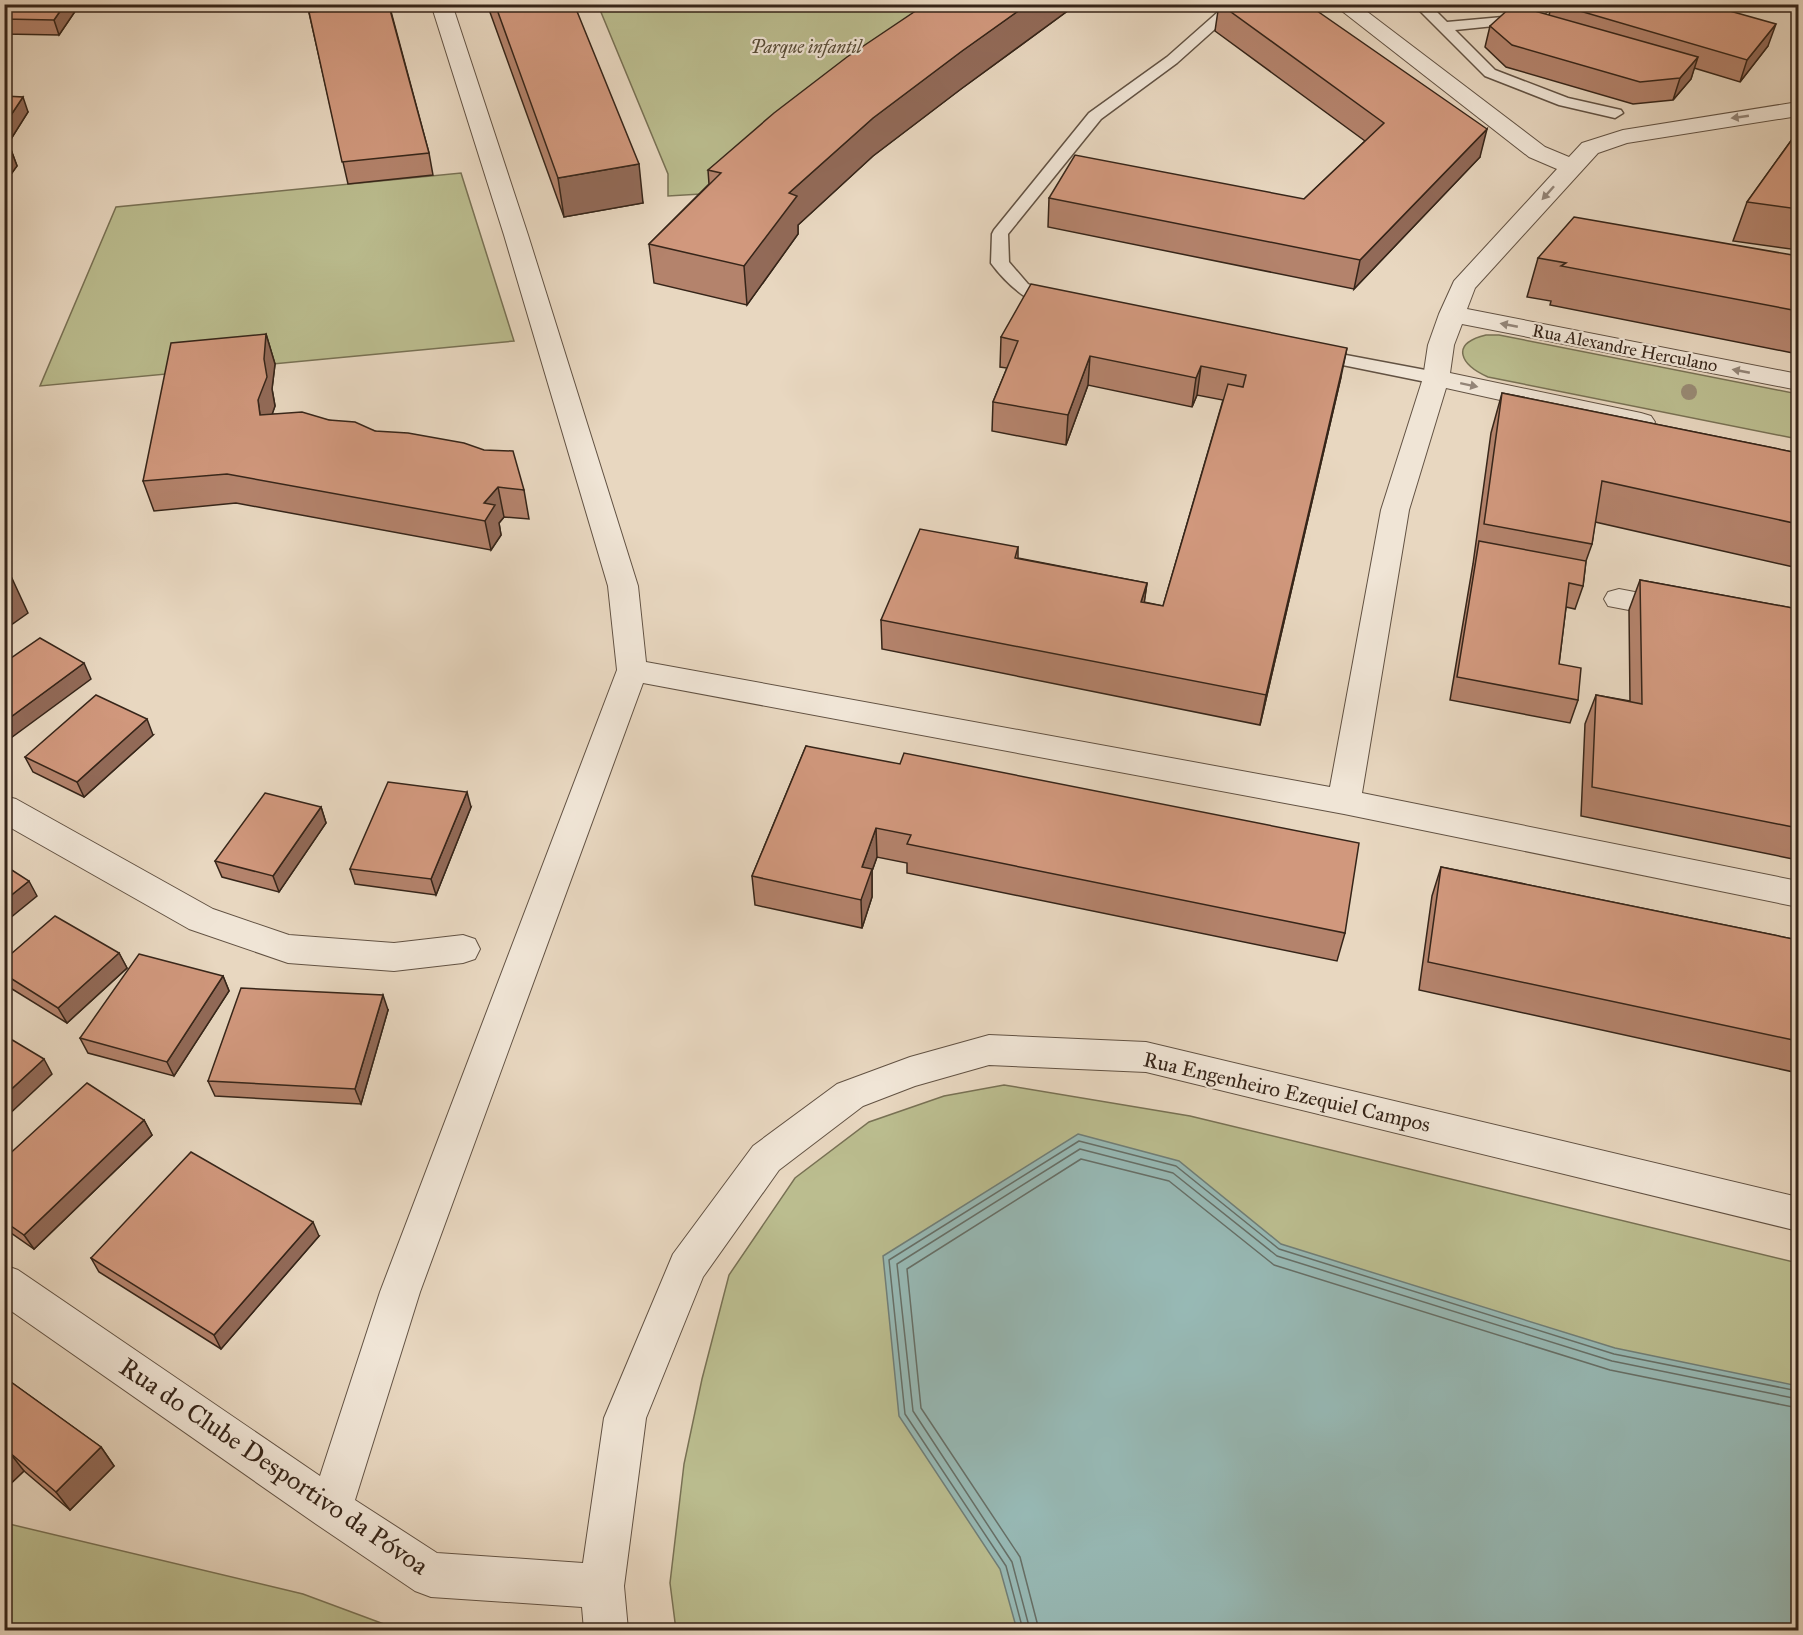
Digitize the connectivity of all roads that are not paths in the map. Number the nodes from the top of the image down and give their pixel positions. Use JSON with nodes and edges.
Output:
{"nodes":[{"id":1,"x":441,"y":4,"type":"edge"},
{"id":2,"x":1236,"y":4,"type":"edge"},
{"id":3,"x":1343,"y":4,"type":"edge"},
{"id":4,"x":1420,"y":4,"type":"edge"},
{"id":5,"x":1549,"y":4,"type":"edge"},
{"id":6,"x":1443,"y":27,"type":"junction"},
{"id":7,"x":1798,"y":110,"type":"edge"},
{"id":8,"x":1615,"y":113,"type":"dead end"},
{"id":9,"x":1572,"y":167,"type":"junction"},
{"id":10,"x":1067,"y":305,"type":"edge"},
{"id":11,"x":1452,"y":314,"type":"junction"},
{"id":12,"x":1298,"y":351,"type":"edge"},
{"id":13,"x":1436,"y":378,"type":"junction"},
{"id":14,"x":1798,"y":382,"type":"edge"},
{"id":15,"x":1664,"y":426,"type":"edge"},
{"id":16,"x":1619,"y":599,"type":"dead end"},
{"id":17,"x":1698,"y":612,"type":"edge"},
{"id":18,"x":632,"y":670,"type":"junction"},
{"id":19,"x":1344,"y":802,"type":"junction"},
{"id":20,"x":4,"y":808,"type":"edge"},
{"id":21,"x":1798,"y":894,"type":"edge"},
{"id":22,"x":463,"y":949,"type":"dead end"},
{"id":23,"x":1798,"y":1214,"type":"edge"},
{"id":24,"x":4,"y":1283,"type":"edge"},
{"id":25,"x":331,"y":1509,"type":"junction"},
{"id":26,"x":602,"y":1586,"type":"junction"},
{"id":27,"x":606,"y":1630,"type":"edge"}],
"edges":[{"from":1,"to":18,"type":"street"},
{"from":2,"to":10,"type":"lane"},
{"from":3,"to":9,"type":"street"},
{"from":4,"to":6,"type":"lane"},
{"from":5,"to":6,"type":"lane"},
{"from":6,"to":8,"type":"lane"},
{"from":7,"to":9,"type":"street","one_way":true},
{"from":9,"to":11,"type":"street","one_way":true},
{"from":11,"to":13,"type":"street"},
{"from":14,"to":11,"type":"street","name":"Rua Alexandre Herculano","one_way":true},
{"from":12,"to":13,"type":"lane"},
{"from":13,"to":15,"type":"street","one_way":true},
{"from":13,"to":19,"type":"street"},
{"from":16,"to":17,"type":"street"},
{"from":18,"to":19,"type":"street"},
{"from":18,"to":25,"type":"street"},
{"from":19,"to":21,"type":"street"},
{"from":20,"to":22,"type":"street"},
{"from":23,"to":26,"type":"street","name":"Rua Engenheiro Ezequiel Campos"},
{"from":24,"to":25,"type":"street","name":"Rua do Clube Desportivo da Póvoa"},
{"from":25,"to":26,"type":"street","name":"Rua do Clube Desportivo da Póvoa"},
{"from":26,"to":27,"type":"street","name":"Rua Engenheiro Ezequiel Campos"}]}
